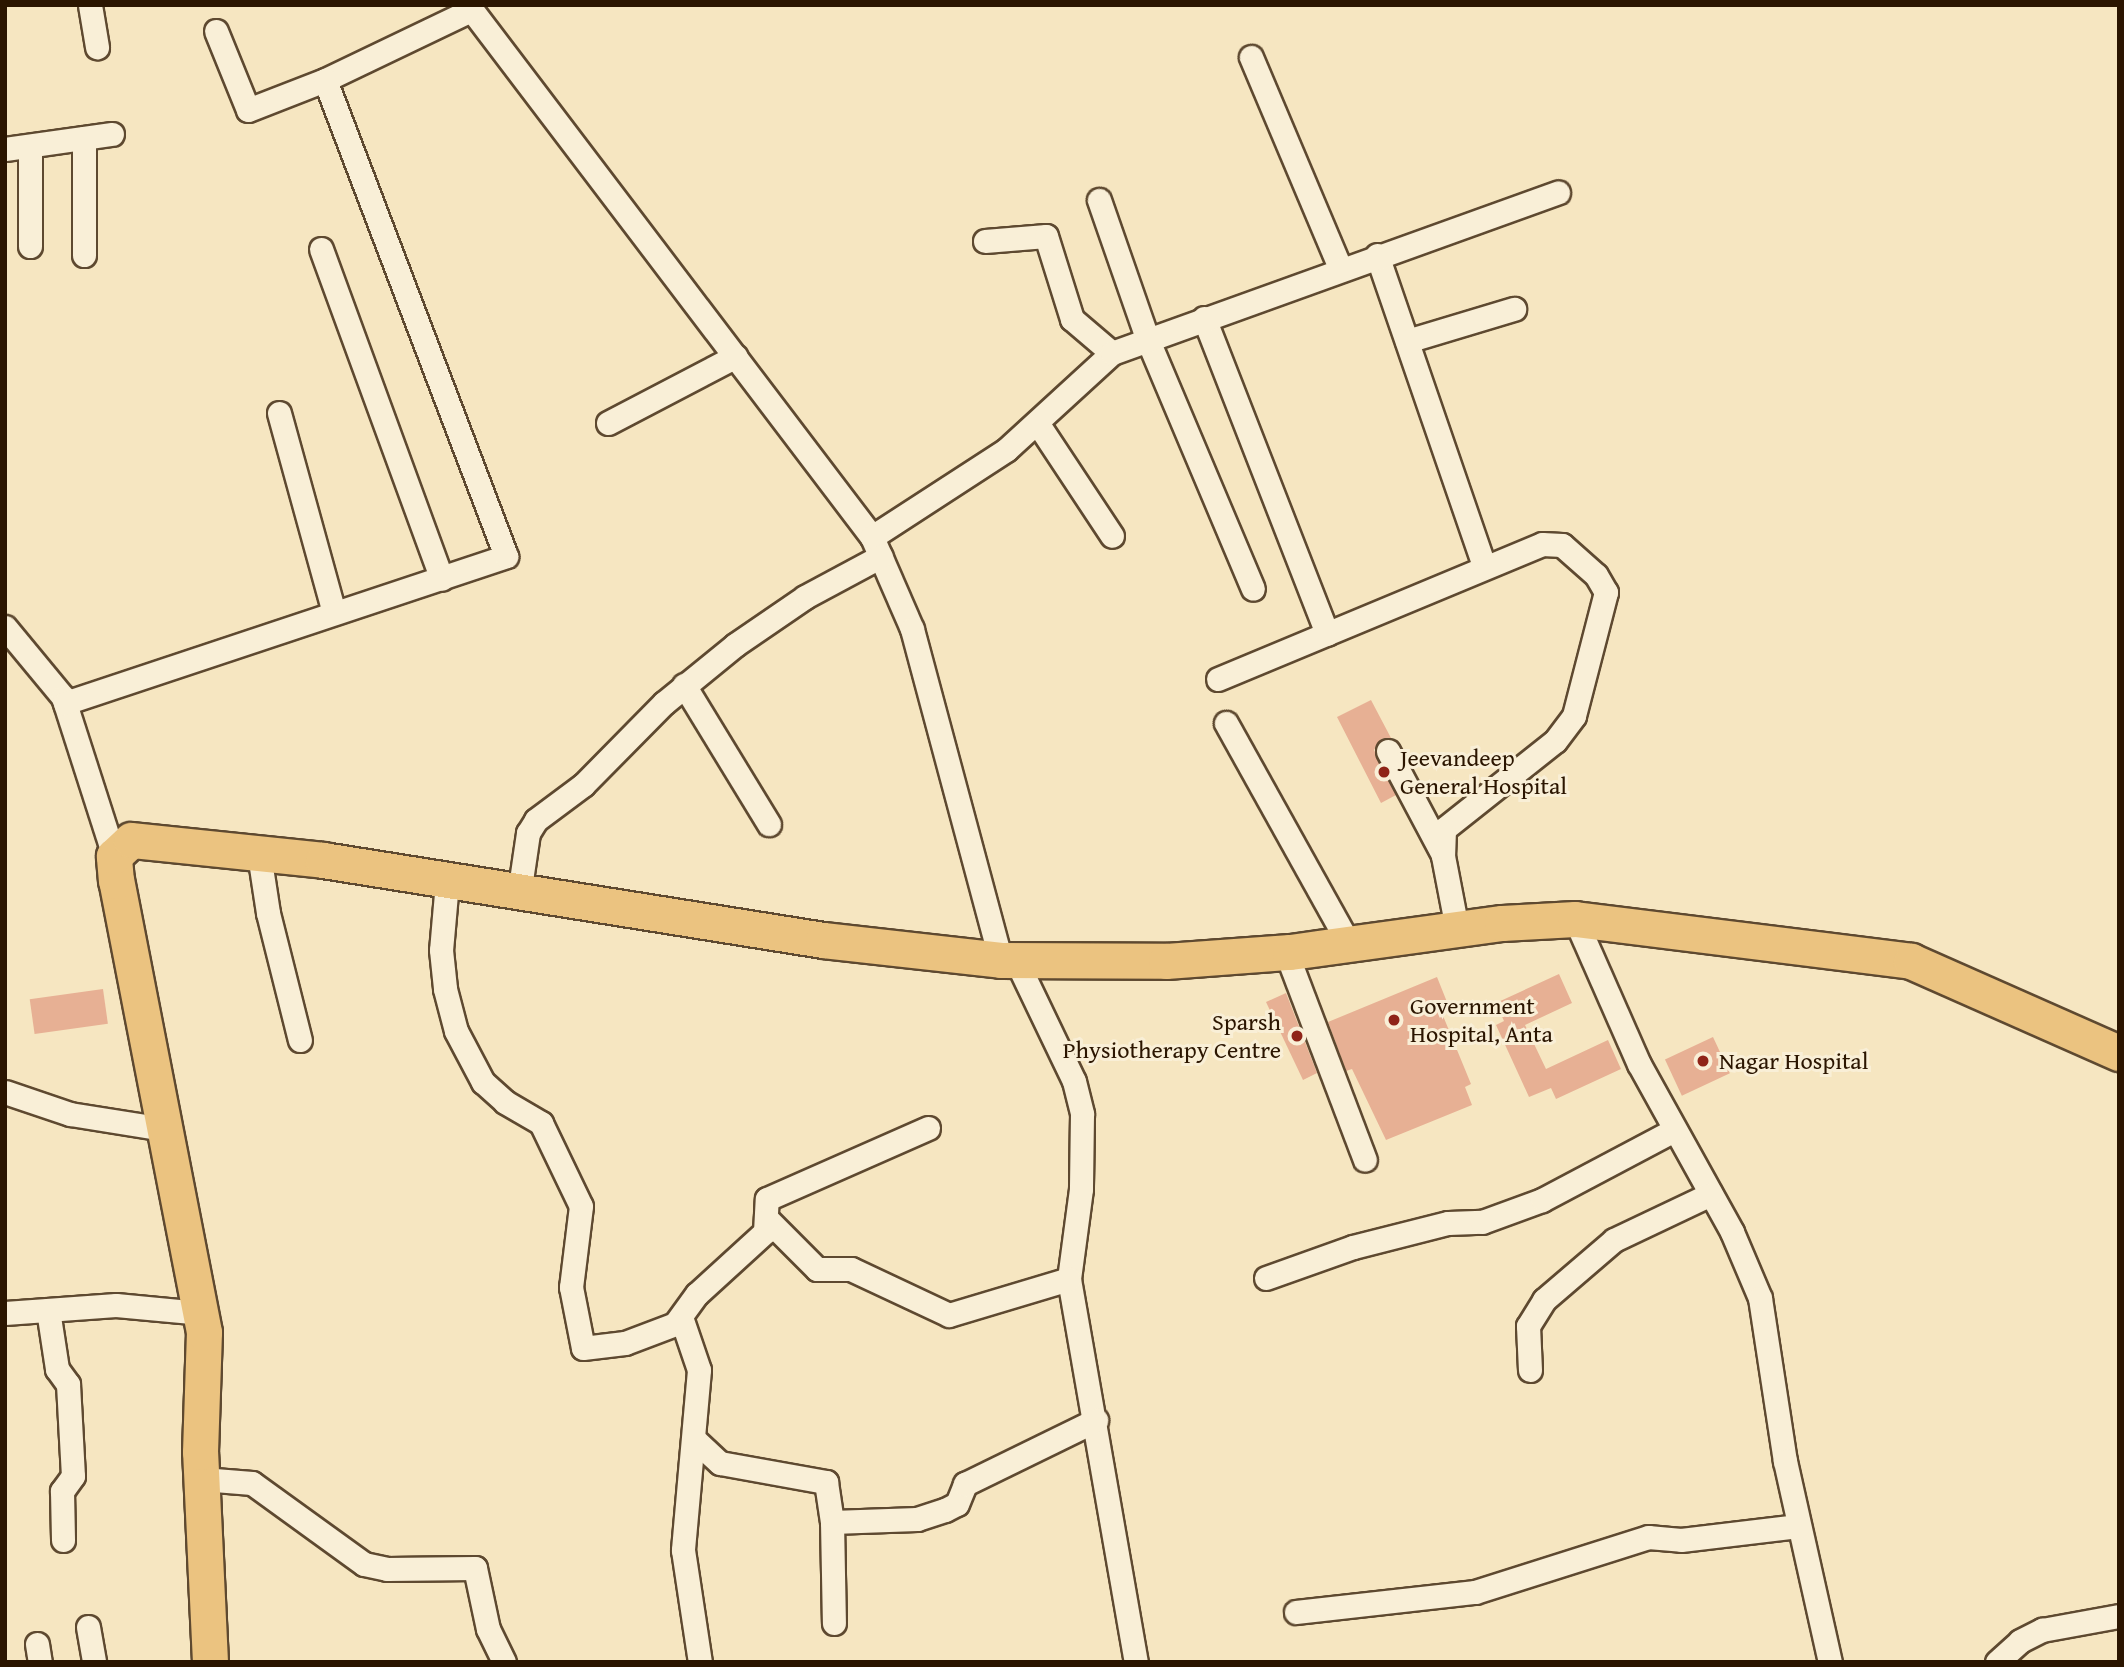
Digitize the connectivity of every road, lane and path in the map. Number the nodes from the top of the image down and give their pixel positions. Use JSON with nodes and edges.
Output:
{"nodes":[{"id":1,"x":90,"y":5,"type":"edge"},
{"id":2,"x":470,"y":8,"type":"edge"},
{"id":3,"x":216,"y":31,"type":"dead end"},
{"id":4,"x":97,"y":47,"type":"dead end"},
{"id":5,"x":1251,"y":57,"type":"dead end"},
{"id":6,"x":325,"y":80,"type":"junction"},
{"id":7,"x":112,"y":134,"type":"dead end"},
{"id":8,"x":84,"y":138,"type":"junction"},
{"id":9,"x":6,"y":146,"type":"edge"},
{"id":10,"x":30,"y":146,"type":"junction"},
{"id":11,"x":1558,"y":192,"type":"dead end"},
{"id":12,"x":1099,"y":200,"type":"dead end"},
{"id":13,"x":985,"y":242,"type":"dead end"},
{"id":14,"x":30,"y":246,"type":"dead end"},
{"id":15,"x":321,"y":249,"type":"dead end"},
{"id":16,"x":84,"y":255,"type":"dead end"},
{"id":17,"x":1377,"y":255,"type":"junction"},
{"id":18,"x":1340,"y":268,"type":"junction"},
{"id":19,"x":1514,"y":309,"type":"dead end"},
{"id":20,"x":1204,"y":317,"type":"junction"},
{"id":21,"x":1147,"y":338,"type":"junction"},
{"id":22,"x":1407,"y":341,"type":"junction"},
{"id":23,"x":1112,"y":353,"type":"junction"},
{"id":24,"x":736,"y":355,"type":"junction"},
{"id":25,"x":279,"y":413,"type":"dead end"},
{"id":26,"x":608,"y":423,"type":"dead end"},
{"id":27,"x":1038,"y":425,"type":"junction"},
{"id":28,"x":1112,"y":536,"type":"dead end"},
{"id":29,"x":876,"y":547,"type":"junction"},
{"id":30,"x":1484,"y":565,"type":"junction"},
{"id":31,"x":442,"y":579,"type":"junction"},
{"id":32,"x":1253,"y":589,"type":"dead end"},
{"id":33,"x":334,"y":612,"type":"junction"},
{"id":34,"x":5,"y":626,"type":"edge"},
{"id":35,"x":1327,"y":634,"type":"junction"},
{"id":36,"x":1218,"y":679,"type":"dead end"},
{"id":37,"x":684,"y":685,"type":"junction"},
{"id":38,"x":65,"y":703,"type":"junction"},
{"id":39,"x":1226,"y":723,"type":"dead end"},
{"id":40,"x":1388,"y":751,"type":"dead end"},
{"id":41,"x":769,"y":824,"type":"dead end"},
{"id":42,"x":259,"y":853,"type":"junction"},
{"id":43,"x":114,"y":856,"type":"junction"},
{"id":44,"x":1443,"y":856,"type":"junction"},
{"id":45,"x":447,"y":882,"type":"junction"},
{"id":46,"x":519,"y":894,"type":"junction"},
{"id":47,"x":1575,"y":919,"type":"junction"},
{"id":48,"x":1457,"y":929,"type":"junction"},
{"id":49,"x":1349,"y":944,"type":"junction"},
{"id":50,"x":1286,"y":952,"type":"junction"},
{"id":51,"x":1009,"y":960,"type":"junction"},
{"id":52,"x":300,"y":1040,"type":"dead end"},
{"id":53,"x":2119,"y":1053,"type":"edge"},
{"id":54,"x":5,"y":1092,"type":"edge"},
{"id":55,"x":928,"y":1128,"type":"dead end"},
{"id":56,"x":165,"y":1129,"type":"junction"},
{"id":57,"x":1674,"y":1130,"type":"junction"},
{"id":58,"x":1365,"y":1160,"type":"dead end"},
{"id":59,"x":1711,"y":1195,"type":"junction"},
{"id":60,"x":768,"y":1220,"type":"junction"},
{"id":61,"x":1266,"y":1278,"type":"dead end"},
{"id":62,"x":1069,"y":1279,"type":"junction"},
{"id":63,"x":48,"y":1310,"type":"junction"},
{"id":64,"x":5,"y":1313,"type":"edge"},
{"id":65,"x":200,"y":1313,"type":"junction"},
{"id":66,"x":681,"y":1317,"type":"junction"},
{"id":67,"x":1530,"y":1370,"type":"dead end"},
{"id":68,"x":1096,"y":1420,"type":"junction"},
{"id":69,"x":695,"y":1440,"type":"junction"},
{"id":70,"x":202,"y":1479,"type":"junction"},
{"id":71,"x":832,"y":1522,"type":"junction"},
{"id":72,"x":1798,"y":1526,"type":"junction"},
{"id":73,"x":63,"y":1540,"type":"dead end"},
{"id":74,"x":1296,"y":1612,"type":"dead end"},
{"id":75,"x":2119,"y":1616,"type":"edge"},
{"id":76,"x":834,"y":1623,"type":"dead end"},
{"id":77,"x":88,"y":1628,"type":"dead end"},
{"id":78,"x":2002,"y":1656,"type":"edge"},
{"id":79,"x":94,"y":1662,"type":"edge"},
{"id":80,"x":210,"y":1662,"type":"edge"},
{"id":81,"x":504,"y":1662,"type":"edge"},
{"id":82,"x":700,"y":1662,"type":"edge"},
{"id":83,"x":1136,"y":1662,"type":"edge"},
{"id":84,"x":1830,"y":1662,"type":"edge"}],
"edges":[{"from":1,"to":4,"type":"street"},
{"from":2,"to":6,"type":"street"},
{"from":2,"to":24,"type":"street"},
{"from":3,"to":6,"type":"street"},
{"from":5,"to":18,"type":"street"},
{"from":6,"to":31,"type":"street"},
{"from":7,"to":8,"type":"street"},
{"from":8,"to":10,"type":"street"},
{"from":8,"to":16,"type":"street"},
{"from":9,"to":10,"type":"street"},
{"from":10,"to":14,"type":"street"},
{"from":11,"to":17,"type":"street"},
{"from":12,"to":21,"type":"street"},
{"from":13,"to":23,"type":"street"},
{"from":15,"to":31,"type":"street"},
{"from":17,"to":18,"type":"street"},
{"from":17,"to":22,"type":"street"},
{"from":18,"to":20,"type":"street"},
{"from":19,"to":22,"type":"street"},
{"from":20,"to":21,"type":"street"},
{"from":20,"to":35,"type":"street"},
{"from":21,"to":23,"type":"street"},
{"from":21,"to":32,"type":"street"},
{"from":22,"to":30,"type":"street"},
{"from":23,"to":27,"type":"street"},
{"from":24,"to":26,"type":"street"},
{"from":24,"to":29,"type":"street"},
{"from":25,"to":33,"type":"street"},
{"from":27,"to":28,"type":"street"},
{"from":27,"to":29,"type":"street"},
{"from":29,"to":37,"type":"street"},
{"from":29,"to":51,"type":"street"},
{"from":30,"to":35,"type":"street"},
{"from":30,"to":44,"type":"street"},
{"from":31,"to":33,"type":"street"},
{"from":33,"to":38,"type":"street"},
{"from":34,"to":38,"type":"street"},
{"from":35,"to":36,"type":"street"},
{"from":37,"to":41,"type":"street"},
{"from":37,"to":46,"type":"street"},
{"from":38,"to":43,"type":"street"},
{"from":39,"to":49,"type":"street"},
{"from":40,"to":44,"type":"street"},
{"from":42,"to":43,"type":"main road"},
{"from":42,"to":45,"type":"main road"},
{"from":42,"to":52,"type":"street"},
{"from":43,"to":56,"type":"main road"},
{"from":44,"to":48,"type":"street"},
{"from":45,"to":46,"type":"main road"},
{"from":45,"to":66,"type":"street"},
{"from":46,"to":51,"type":"main road"},
{"from":47,"to":48,"type":"main road"},
{"from":47,"to":53,"type":"main road"},
{"from":47,"to":57,"type":"street"},
{"from":48,"to":49,"type":"main road"},
{"from":49,"to":50,"type":"main road"},
{"from":50,"to":51,"type":"main road"},
{"from":50,"to":58,"type":"street"},
{"from":51,"to":62,"type":"street"},
{"from":54,"to":56,"type":"street"},
{"from":55,"to":60,"type":"street"},
{"from":56,"to":65,"type":"main road"},
{"from":57,"to":59,"type":"street"},
{"from":57,"to":61,"type":"street"},
{"from":59,"to":67,"type":"street"},
{"from":59,"to":72,"type":"street"},
{"from":60,"to":62,"type":"street"},
{"from":60,"to":66,"type":"street"},
{"from":62,"to":68,"type":"street"},
{"from":63,"to":64,"type":"street"},
{"from":63,"to":65,"type":"street"},
{"from":63,"to":73,"type":"street"},
{"from":65,"to":70,"type":"main road"},
{"from":66,"to":69,"type":"street"},
{"from":68,"to":71,"type":"street"},
{"from":68,"to":83,"type":"street"},
{"from":69,"to":71,"type":"street"},
{"from":69,"to":82,"type":"street"},
{"from":70,"to":80,"type":"main road"},
{"from":70,"to":81,"type":"street"},
{"from":71,"to":76,"type":"street"},
{"from":72,"to":74,"type":"street"},
{"from":72,"to":84,"type":"street"},
{"from":75,"to":78,"type":"street"},
{"from":77,"to":79,"type":"street"}]}
